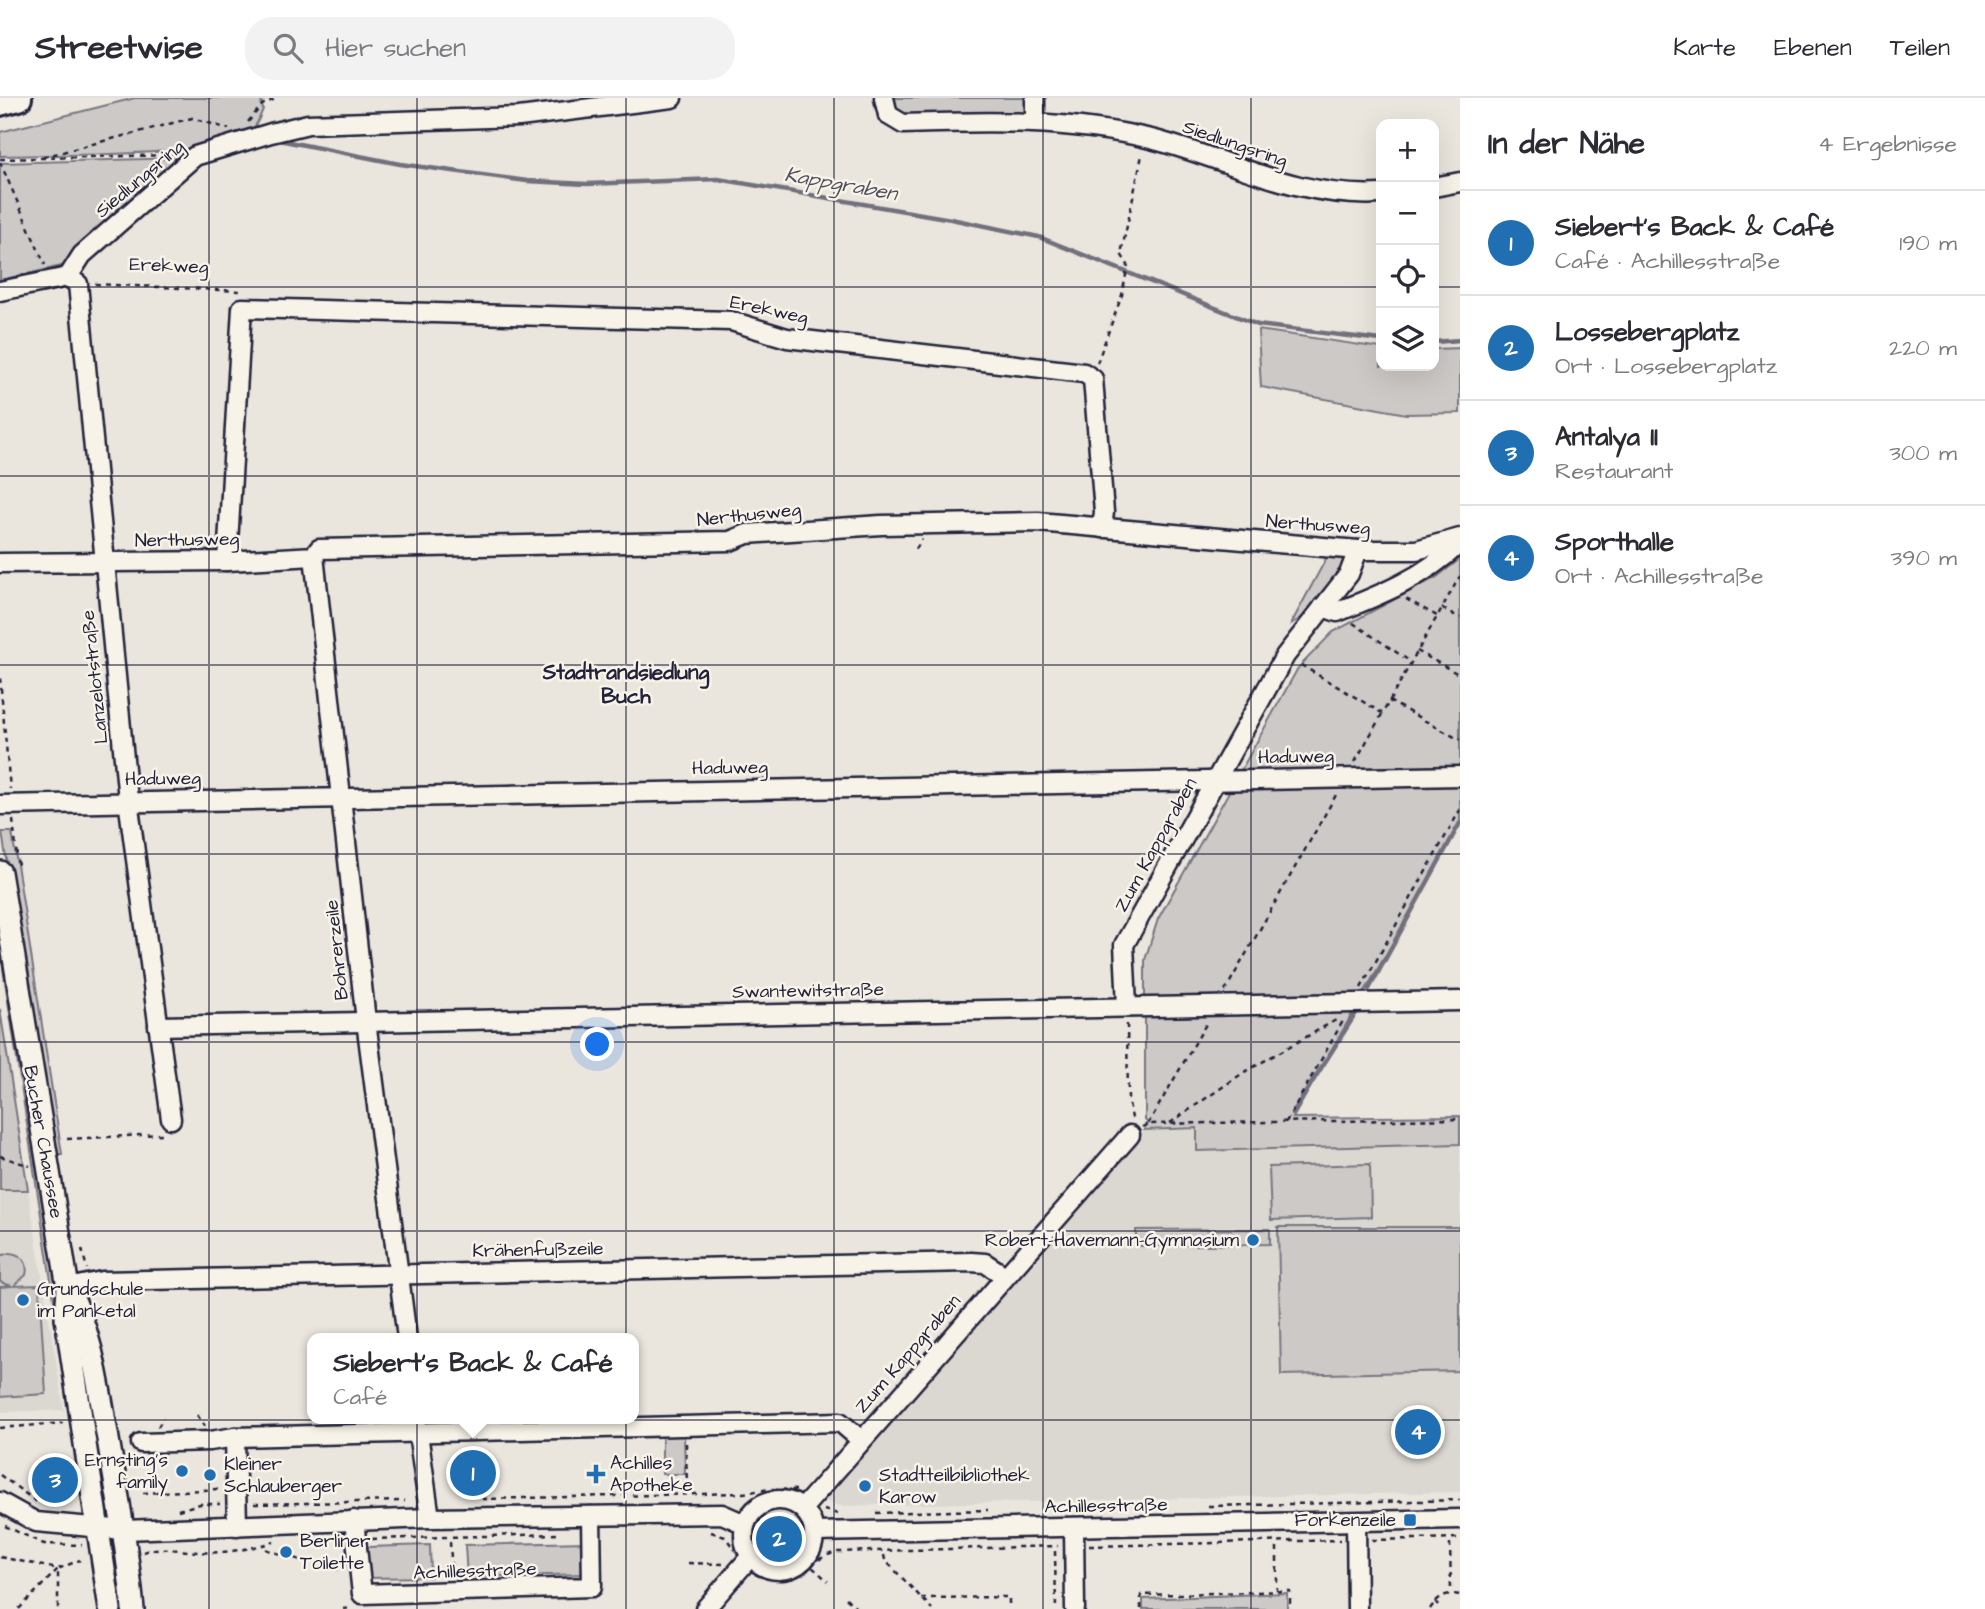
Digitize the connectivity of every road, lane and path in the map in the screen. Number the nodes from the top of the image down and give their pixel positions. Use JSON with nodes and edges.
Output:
{"nodes":[{"id":1,"x":19,"y":98,"type":"edge"},
{"id":2,"x":672,"y":98,"type":"edge"},
{"id":3,"x":884,"y":98,"type":"edge"},
{"id":4,"x":1035,"y":98,"type":"edge"},
{"id":5,"x":0,"y":103,"type":"edge"},
{"id":6,"x":1035,"y":121,"type":"junction"},
{"id":7,"x":236,"y":130,"type":"dead end"},
{"id":8,"x":1146,"y":138,"type":"junction"},
{"id":9,"x":195,"y":156,"type":"junction"},
{"id":10,"x":43,"y":157,"type":"junction"},
{"id":11,"x":0,"y":161,"type":"edge"},
{"id":12,"x":1460,"y":181,"type":"edge"},
{"id":13,"x":1439,"y":186,"type":"edge"},
{"id":14,"x":1376,"y":194,"type":"edge"},
{"id":15,"x":48,"y":271,"type":"dead end"},
{"id":16,"x":73,"y":280,"type":"junction"},
{"id":17,"x":0,"y":292,"type":"edge"},
{"id":18,"x":242,"y":308,"type":"junction"},
{"id":19,"x":1090,"y":375,"type":"junction"},
{"id":20,"x":1102,"y":528,"type":"junction"},
{"id":21,"x":1460,"y":540,"type":"edge"},
{"id":22,"x":1358,"y":550,"type":"junction"},
{"id":23,"x":1416,"y":550,"type":"junction"},
{"id":24,"x":313,"y":556,"type":"junction"},
{"id":25,"x":228,"y":561,"type":"junction"},
{"id":26,"x":0,"y":563,"type":"edge"},
{"id":27,"x":105,"y":563,"type":"junction"},
{"id":28,"x":1460,"y":576,"type":"edge"},
{"id":29,"x":1418,"y":577,"type":"junction"},
{"id":30,"x":1391,"y":591,"type":"junction"},
{"id":31,"x":1442,"y":608,"type":"junction"},
{"id":32,"x":1330,"y":609,"type":"junction"},
{"id":33,"x":1437,"y":616,"type":"junction"},
{"id":34,"x":1460,"y":618,"type":"edge"},
{"id":35,"x":1417,"y":652,"type":"junction"},
{"id":36,"x":1285,"y":656,"type":"junction"},
{"id":37,"x":1411,"y":662,"type":"junction"},
{"id":38,"x":1460,"y":675,"type":"edge"},
{"id":39,"x":0,"y":678,"type":"edge"},
{"id":40,"x":1389,"y":701,"type":"junction"},
{"id":41,"x":1382,"y":713,"type":"junction"},
{"id":42,"x":1460,"y":740,"type":"edge"},
{"id":43,"x":1460,"y":776,"type":"edge"},
{"id":44,"x":1346,"y":777,"type":"junction"},
{"id":45,"x":1216,"y":780,"type":"junction"},
{"id":46,"x":342,"y":797,"type":"junction"},
{"id":47,"x":128,"y":800,"type":"junction"},
{"id":48,"x":6,"y":805,"type":"edge"},
{"id":49,"x":1460,"y":810,"type":"edge"},
{"id":50,"x":0,"y":872,"type":"edge"},
{"id":51,"x":1460,"y":1001,"type":"edge"},
{"id":52,"x":1353,"y":1003,"type":"junction"},
{"id":53,"x":1127,"y":1006,"type":"junction"},
{"id":54,"x":1216,"y":1007,"type":"junction"},
{"id":55,"x":366,"y":1021,"type":"junction"},
{"id":56,"x":158,"y":1026,"type":"junction"},
{"id":57,"x":171,"y":1119,"type":"joint"},
{"id":58,"x":1460,"y":1119,"type":"edge"},
{"id":59,"x":1286,"y":1122,"type":"junction"},
{"id":60,"x":1170,"y":1123,"type":"junction"},
{"id":61,"x":1148,"y":1124,"type":"junction"},
{"id":62,"x":1133,"y":1133,"type":"junction"},
{"id":63,"x":67,"y":1139,"type":"dead end"},
{"id":64,"x":0,"y":1156,"type":"edge"},
{"id":65,"x":32,"y":1167,"type":"dead end"},
{"id":66,"x":398,"y":1275,"type":"junction"},
{"id":67,"x":1005,"y":1276,"type":"junction"},
{"id":68,"x":68,"y":1288,"type":"junction"},
{"id":69,"x":406,"y":1333,"type":"edge"},
{"id":70,"x":69,"y":1423,"type":"dead end"},
{"id":71,"x":639,"y":1423,"type":"edge"},
{"id":72,"x":558,"y":1424,"type":"edge"},
{"id":73,"x":417,"y":1425,"type":"edge"},
{"id":74,"x":0,"y":1428,"type":"edge"},
{"id":75,"x":235,"y":1437,"type":"junction"},
{"id":76,"x":686,"y":1440,"type":"dead end"},
{"id":77,"x":861,"y":1440,"type":"junction"},
{"id":78,"x":141,"y":1443,"type":"dead end"},
{"id":79,"x":0,"y":1475,"type":"edge"},
{"id":80,"x":687,"y":1488,"type":"dead end"},
{"id":81,"x":236,"y":1489,"type":"junction"},
{"id":82,"x":143,"y":1493,"type":"dead end"},
{"id":83,"x":1460,"y":1500,"type":"edge"},
{"id":84,"x":0,"y":1502,"type":"edge"},
{"id":85,"x":1198,"y":1506,"type":"dead end"},
{"id":86,"x":44,"y":1508,"type":"dead end"},
{"id":87,"x":803,"y":1508,"type":"junction"},
{"id":88,"x":994,"y":1510,"type":"dead end"},
{"id":89,"x":863,"y":1513,"type":"dead end"},
{"id":90,"x":430,"y":1518,"type":"junction"},
{"id":91,"x":748,"y":1519,"type":"junction"},
{"id":92,"x":1460,"y":1519,"type":"edge"},
{"id":93,"x":354,"y":1520,"type":"junction"},
{"id":94,"x":591,"y":1525,"type":"junction"},
{"id":95,"x":237,"y":1526,"type":"junction"},
{"id":96,"x":98,"y":1528,"type":"junction"},
{"id":97,"x":125,"y":1530,"type":"junction"},
{"id":98,"x":1356,"y":1531,"type":"junction"},
{"id":99,"x":704,"y":1532,"type":"dead end"},
{"id":100,"x":816,"y":1532,"type":"junction"},
{"id":101,"x":779,"y":1535,"type":"junction"},
{"id":102,"x":725,"y":1537,"type":"dead end"},
{"id":103,"x":1074,"y":1537,"type":"junction"},
{"id":104,"x":1460,"y":1538,"type":"edge"},
{"id":105,"x":355,"y":1539,"type":"junction"},
{"id":106,"x":281,"y":1540,"type":"dead end"},
{"id":107,"x":450,"y":1542,"type":"dead end"},
{"id":108,"x":1450,"y":1543,"type":"dead end"},
{"id":109,"x":160,"y":1547,"type":"dead end"},
{"id":110,"x":1277,"y":1547,"type":"dead end"},
{"id":111,"x":266,"y":1549,"type":"dead end"},
{"id":112,"x":1055,"y":1551,"type":"dead end"},
{"id":113,"x":884,"y":1555,"type":"dead end"},
{"id":114,"x":751,"y":1556,"type":"junction"},
{"id":115,"x":0,"y":1557,"type":"edge"},
{"id":116,"x":80,"y":1560,"type":"dead end"},
{"id":117,"x":809,"y":1562,"type":"junction"},
{"id":118,"x":688,"y":1563,"type":"dead end"},
{"id":119,"x":732,"y":1564,"type":"dead end"},
{"id":120,"x":58,"y":1569,"type":"junction"},
{"id":121,"x":334,"y":1570,"type":"dead end"},
{"id":122,"x":828,"y":1581,"type":"dead end"},
{"id":123,"x":1277,"y":1591,"type":"junction"},
{"id":124,"x":1451,"y":1593,"type":"junction"},
{"id":125,"x":453,"y":1594,"type":"junction"},
{"id":126,"x":1460,"y":1595,"type":"edge"},
{"id":127,"x":846,"y":1598,"type":"dead end"},
{"id":128,"x":921,"y":1598,"type":"junction"},
{"id":129,"x":1435,"y":1601,"type":"junction"},
{"id":130,"x":19,"y":1609,"type":"edge"},
{"id":131,"x":58,"y":1609,"type":"edge"},
{"id":132,"x":110,"y":1609,"type":"edge"},
{"id":133,"x":133,"y":1609,"type":"edge"},
{"id":134,"x":705,"y":1609,"type":"edge"},
{"id":135,"x":858,"y":1609,"type":"edge"},
{"id":136,"x":932,"y":1609,"type":"edge"},
{"id":137,"x":1009,"y":1609,"type":"edge"},
{"id":138,"x":1056,"y":1609,"type":"edge"},
{"id":139,"x":1075,"y":1609,"type":"edge"},
{"id":140,"x":1141,"y":1609,"type":"edge"},
{"id":141,"x":1290,"y":1609,"type":"edge"},
{"id":142,"x":1357,"y":1609,"type":"edge"},
{"id":143,"x":1430,"y":1609,"type":"edge"},
{"id":144,"x":1441,"y":1609,"type":"edge"}],
"edges":[{"from":1,"to":5,"type":"highway"},
{"from":2,"to":9,"type":"street","name":"Siedlungsring"},
{"from":3,"to":6,"type":"street","name":"Siedlungsring"},
{"from":4,"to":6,"type":"street"},
{"from":6,"to":8,"type":"street","name":"Siedlungsring"},
{"from":7,"to":10,"type":"path"},
{"from":8,"to":14,"type":"street","name":"Siedlungsring"},
{"from":8,"to":19,"type":"path"},
{"from":9,"to":10,"type":"path"},
{"from":9,"to":16,"type":"street","name":"Siedlungsring"},
{"from":10,"to":11,"type":"path"},
{"from":11,"to":15,"type":"path"},
{"from":12,"to":13,"type":"street"},
{"from":16,"to":17,"type":"street"},
{"from":16,"to":18,"type":"path","name":"Erekweg"},
{"from":16,"to":27,"type":"street","name":"Lanzelotstraße"},
{"from":18,"to":19,"type":"street","name":"Erekweg"},
{"from":18,"to":25,"type":"street"},
{"from":19,"to":20,"type":"street"},
{"from":20,"to":22,"type":"street","name":"Nerthusweg"},
{"from":20,"to":24,"type":"street","name":"Nerthusweg"},
{"from":21,"to":23,"type":"street","name":"Nerthusweg"},
{"from":21,"to":29,"type":"street"},
{"from":22,"to":23,"type":"street","name":"Nerthusweg"},
{"from":22,"to":32,"type":"street","name":"Zum Kappgraben"},
{"from":23,"to":29,"type":"street"},
{"from":24,"to":25,"type":"street","name":"Nerthusweg"},
{"from":24,"to":46,"type":"street","name":"Bohrerzeile"},
{"from":25,"to":27,"type":"street","name":"Nerthusweg"},
{"from":26,"to":27,"type":"street","name":"Nerthusweg"},
{"from":27,"to":47,"type":"street","name":"Lanzelotstraße"},
{"from":28,"to":31,"type":"path"},
{"from":29,"to":30,"type":"street"},
{"from":30,"to":32,"type":"street"},
{"from":30,"to":33,"type":"path"},
{"from":31,"to":33,"type":"path"},
{"from":31,"to":34,"type":"path"},
{"from":32,"to":36,"type":"street","name":"Zum Kappgraben"},
{"from":32,"to":37,"type":"path"},
{"from":33,"to":35,"type":"path"},
{"from":35,"to":37,"type":"path"},
{"from":35,"to":38,"type":"path"},
{"from":36,"to":41,"type":"path"},
{"from":36,"to":45,"type":"street","name":"Zum Kappgraben"},
{"from":37,"to":40,"type":"path"},
{"from":39,"to":48,"type":"path"},
{"from":40,"to":41,"type":"path"},
{"from":40,"to":42,"type":"path"},
{"from":41,"to":44,"type":"path"},
{"from":43,"to":44,"type":"street","name":"Haduweg"},
{"from":44,"to":45,"type":"street","name":"Haduweg"},
{"from":44,"to":54,"type":"path"},
{"from":45,"to":46,"type":"street","name":"Haduweg"},
{"from":45,"to":53,"type":"street","name":"Zum Kappgraben"},
{"from":46,"to":47,"type":"street","name":"Haduweg"},
{"from":46,"to":55,"type":"street","name":"Bohrerzeile"},
{"from":47,"to":48,"type":"street","name":"Haduweg"},
{"from":47,"to":56,"type":"street","name":"Lanzelotstraße"},
{"from":49,"to":52,"type":"path"},
{"from":50,"to":68,"type":"main road","name":"Bucher Chaussee"},
{"from":51,"to":52,"type":"street","name":"Swantewitstraße"},
{"from":52,"to":54,"type":"street","name":"Swantewitstraße"},
{"from":53,"to":54,"type":"street","name":"Swantewitstraße"},
{"from":53,"to":55,"type":"street","name":"Swantewitstraße"},
{"from":53,"to":62,"type":"path"},
{"from":54,"to":61,"type":"path"},
{"from":55,"to":56,"type":"street","name":"Swantewitstraße"},
{"from":55,"to":66,"type":"street","name":"Bohrerzeile"},
{"from":56,"to":57,"type":"street","name":"Lanzelotstraße"},
{"from":57,"to":63,"type":"path"},
{"from":58,"to":59,"type":"path"},
{"from":59,"to":60,"type":"path"},
{"from":59,"to":60,"type":"path"},
{"from":60,"to":61,"type":"path"},
{"from":61,"to":62,"type":"path"},
{"from":62,"to":67,"type":"street","name":"Zum Kappgraben"},
{"from":64,"to":65,"type":"path"},
{"from":66,"to":67,"type":"street","name":"Krähenfußzeile"},
{"from":66,"to":68,"type":"street","name":"Krähenfußzeile"},
{"from":66,"to":69,"type":"street","name":"Bohrerzeile"},
{"from":67,"to":77,"type":"street","name":"Zum Kappgraben"},
{"from":68,"to":96,"type":"main road","name":"Bucher Chaussee"},
{"from":68,"to":97,"type":"main road","name":"Bucher Chaussee"},
{"from":70,"to":74,"type":"path"},
{"from":71,"to":77,"type":"street"},
{"from":72,"to":73,"type":"street"},
{"from":73,"to":75,"type":"street"},
{"from":73,"to":90,"type":"street"},
{"from":75,"to":78,"type":"street"},
{"from":75,"to":81,"type":"street"},
{"from":76,"to":80,"type":"path"},
{"from":77,"to":87,"type":"street","name":"Zum Kappgraben"},
{"from":79,"to":86,"type":"path"},
{"from":81,"to":82,"type":"path"},
{"from":81,"to":95,"type":"street"},
{"from":83,"to":85,"type":"path"},
{"from":84,"to":96,"type":"street"},
{"from":87,"to":91,"type":"street"},
{"from":87,"to":100,"type":"street"},
{"from":87,"to":101,"type":"path"},
{"from":88,"to":89,"type":"path"},
{"from":90,"to":93,"type":"street"},
{"from":90,"to":94,"type":"street"},
{"from":91,"to":94,"type":"street"},
{"from":91,"to":101,"type":"path"},
{"from":91,"to":114,"type":"street"},
{"from":92,"to":98,"type":"street","name":"Achillesstraße"},
{"from":93,"to":95,"type":"street"},
{"from":93,"to":105,"type":"street","name":"Achillesstraße"},
{"from":94,"to":105,"type":"path"},
{"from":94,"to":125,"type":"street","name":"Achillesstraße"},
{"from":95,"to":97,"type":"street"},
{"from":96,"to":97,"type":"street"},
{"from":96,"to":132,"type":"main road","name":"Bucher Chaussee"},
{"from":97,"to":133,"type":"main road","name":"Bucher Chaussee"},
{"from":98,"to":103,"type":"street","name":"Achillesstraße"},
{"from":98,"to":103,"type":"path"},
{"from":98,"to":104,"type":"path"},
{"from":98,"to":142,"type":"street"},
{"from":99,"to":102,"type":"path"},
{"from":100,"to":103,"type":"street","name":"Achillesstraße"},
{"from":100,"to":117,"type":"street"},
{"from":101,"to":114,"type":"path"},
{"from":101,"to":117,"type":"path"},
{"from":103,"to":117,"type":"path"},
{"from":103,"to":139,"type":"street"},
{"from":105,"to":125,"type":"street","name":"Achillesstraße"},
{"from":106,"to":109,"type":"path"},
{"from":107,"to":125,"type":"path"},
{"from":108,"to":124,"type":"path"},
{"from":110,"to":123,"type":"path"},
{"from":111,"to":121,"type":"path"},
{"from":112,"to":138,"type":"path"},
{"from":113,"to":128,"type":"path"},
{"from":114,"to":117,"type":"street"},
{"from":114,"to":134,"type":"street"},
{"from":115,"to":120,"type":"path"},
{"from":116,"to":120,"type":"path"},
{"from":117,"to":122,"type":"path"},
{"from":118,"to":119,"type":"path"},
{"from":120,"to":130,"type":"path"},
{"from":120,"to":131,"type":"path"},
{"from":123,"to":140,"type":"path"},
{"from":123,"to":141,"type":"path"},
{"from":124,"to":126,"type":"path"},
{"from":124,"to":129,"type":"path"},
{"from":127,"to":135,"type":"path"},
{"from":128,"to":136,"type":"path"},
{"from":128,"to":137,"type":"path"},
{"from":129,"to":143,"type":"path"},
{"from":129,"to":144,"type":"path"}]}
